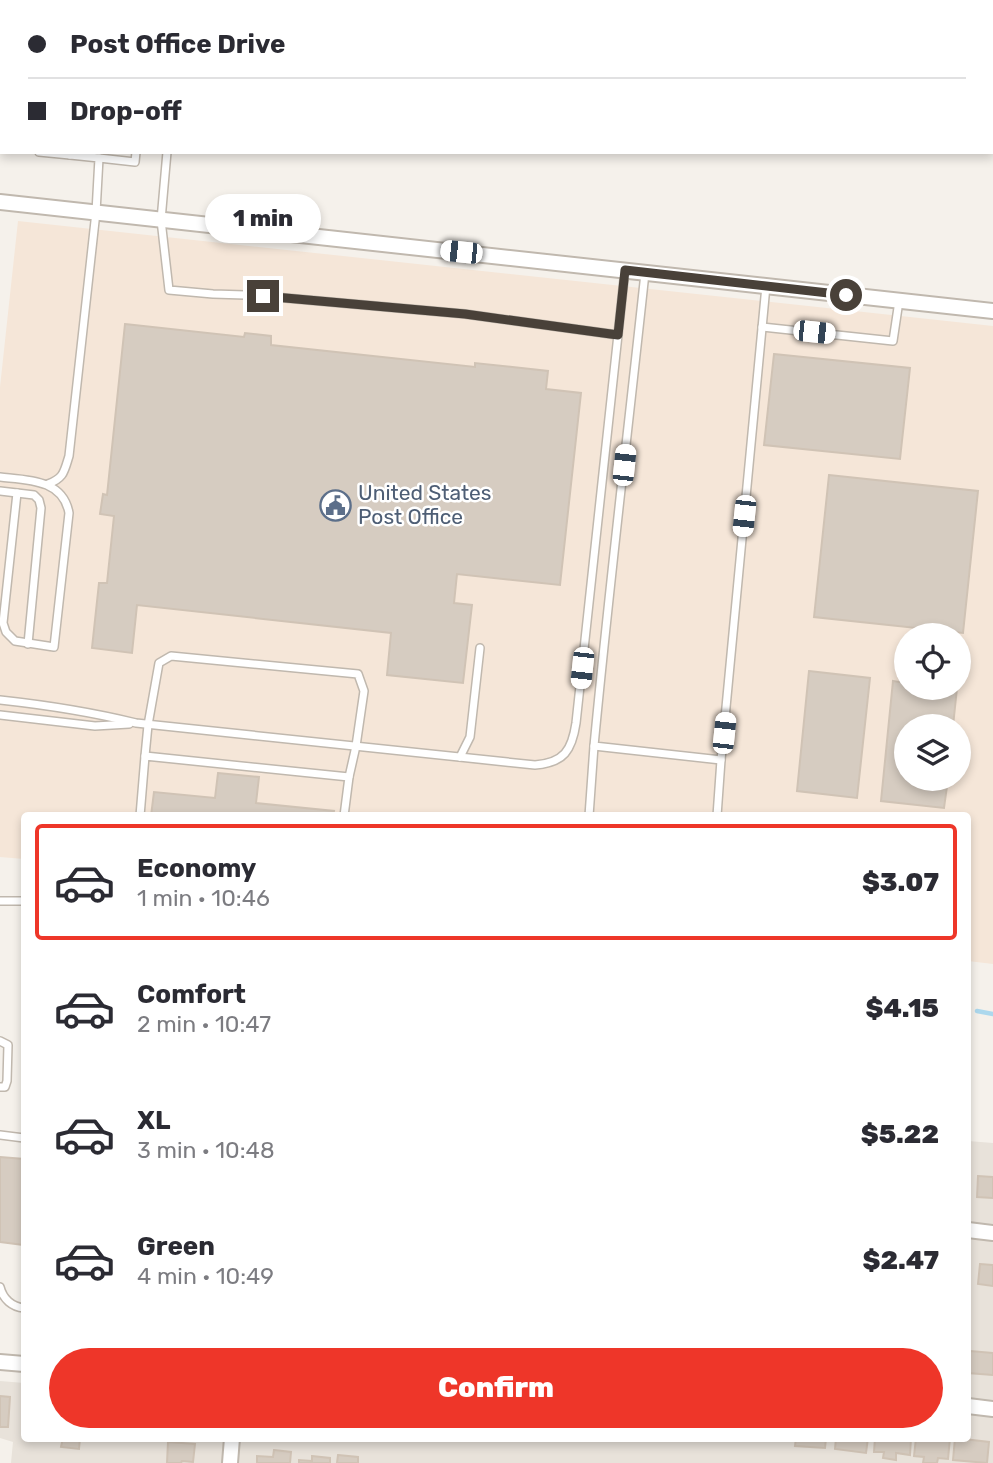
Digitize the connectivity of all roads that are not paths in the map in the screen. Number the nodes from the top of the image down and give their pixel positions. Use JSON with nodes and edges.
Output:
{"nodes":[{"id":1,"x":0,"y":113,"type":"edge"},
{"id":2,"x":0,"y":122,"type":"edge"},
{"id":3,"x":70,"y":154,"type":"edge"},
{"id":4,"x":136,"y":154,"type":"edge"},
{"id":5,"x":167,"y":154,"type":"edge"},
{"id":6,"x":88,"y":155,"type":"edge"},
{"id":7,"x":109,"y":156,"type":"edge"},
{"id":8,"x":99,"y":158,"type":"junction"},
{"id":9,"x":0,"y":202,"type":"edge"},
{"id":10,"x":96,"y":212,"type":"junction"},
{"id":11,"x":161,"y":219,"type":"junction"},
{"id":12,"x":625,"y":270,"type":"junction"},
{"id":13,"x":645,"y":272,"type":"junction"},
{"id":14,"x":766,"y":286,"type":"junction"},
{"id":15,"x":246,"y":295,"type":"dead end"},
{"id":16,"x":263,"y":296,"type":"dead end"},
{"id":17,"x":899,"y":301,"type":"junction"},
{"id":18,"x":993,"y":311,"type":"edge"},
{"id":19,"x":762,"y":327,"type":"junction"},
{"id":20,"x":618,"y":335,"type":"junction"},
{"id":21,"x":0,"y":477,"type":"edge"},
{"id":22,"x":48,"y":484,"type":"junction"},
{"id":23,"x":0,"y":491,"type":"edge"},
{"id":24,"x":17,"y":494,"type":"junction"},
{"id":25,"x":28,"y":644,"type":"junction"},
{"id":26,"x":480,"y":648,"type":"dead end"},
{"id":27,"x":0,"y":699,"type":"edge"},
{"id":28,"x":0,"y":715,"type":"edge"},
{"id":29,"x":136,"y":723,"type":"junction"},
{"id":30,"x":148,"y":725,"type":"junction"},
{"id":31,"x":594,"y":746,"type":"junction"},
{"id":32,"x":356,"y":747,"type":"junction"},
{"id":33,"x":145,"y":756,"type":"junction"},
{"id":34,"x":460,"y":757,"type":"junction"},
{"id":35,"x":721,"y":760,"type":"junction"},
{"id":36,"x":349,"y":777,"type":"junction"},
{"id":37,"x":140,"y":812,"type":"edge"},
{"id":38,"x":345,"y":812,"type":"edge"},
{"id":39,"x":589,"y":812,"type":"edge"},
{"id":40,"x":717,"y":812,"type":"edge"},
{"id":41,"x":0,"y":901,"type":"edge"},
{"id":42,"x":21,"y":901,"type":"edge"},
{"id":43,"x":0,"y":1041,"type":"edge"},
{"id":44,"x":0,"y":1087,"type":"edge"},
{"id":45,"x":0,"y":1135,"type":"edge"},
{"id":46,"x":21,"y":1138,"type":"edge"},
{"id":47,"x":971,"y":1230,"type":"edge"},
{"id":48,"x":993,"y":1233,"type":"edge"},
{"id":49,"x":0,"y":1287,"type":"edge"},
{"id":50,"x":21,"y":1308,"type":"edge"},
{"id":51,"x":0,"y":1362,"type":"edge"},
{"id":52,"x":21,"y":1364,"type":"edge"},
{"id":53,"x":971,"y":1406,"type":"edge"},
{"id":54,"x":993,"y":1409,"type":"edge"},
{"id":55,"x":232,"y":1442,"type":"edge"},
{"id":56,"x":229,"y":1463,"type":"edge"}],
"edges":[{"from":1,"to":2,"type":"main road"},
{"from":3,"to":6,"type":"lane"},
{"from":4,"to":7,"type":"lane"},
{"from":5,"to":11,"type":"lane"},
{"from":6,"to":8,"type":"lane"},
{"from":7,"to":8,"type":"lane"},
{"from":8,"to":10,"type":"lane"},
{"from":9,"to":10,"type":"street"},
{"from":10,"to":11,"type":"street"},
{"from":10,"to":22,"type":"lane"},
{"from":11,"to":12,"type":"street"},
{"from":11,"to":15,"type":"lane"},
{"from":12,"to":13,"type":"street"},
{"from":12,"to":20,"type":"lane"},
{"from":13,"to":14,"type":"street"},
{"from":13,"to":31,"type":"lane"},
{"from":14,"to":17,"type":"street"},
{"from":14,"to":19,"type":"lane"},
{"from":16,"to":20,"type":"lane"},
{"from":17,"to":18,"type":"street"},
{"from":17,"to":19,"type":"lane"},
{"from":19,"to":35,"type":"lane"},
{"from":20,"to":34,"type":"lane"},
{"from":21,"to":22,"type":"lane"},
{"from":22,"to":25,"type":"lane"},
{"from":23,"to":24,"type":"lane"},
{"from":24,"to":25,"type":"lane"},
{"from":24,"to":25,"type":"lane"},
{"from":26,"to":34,"type":"lane"},
{"from":27,"to":29,"type":"lane"},
{"from":28,"to":29,"type":"lane"},
{"from":29,"to":30,"type":"lane"},
{"from":30,"to":32,"type":"lane"},
{"from":30,"to":32,"type":"lane"},
{"from":30,"to":33,"type":"lane"},
{"from":31,"to":35,"type":"lane"},
{"from":31,"to":39,"type":"lane"},
{"from":32,"to":34,"type":"lane"},
{"from":32,"to":36,"type":"lane"},
{"from":33,"to":36,"type":"lane"},
{"from":33,"to":37,"type":"lane"},
{"from":35,"to":40,"type":"lane"},
{"from":36,"to":38,"type":"lane"},
{"from":41,"to":42,"type":"lane"},
{"from":43,"to":44,"type":"lane"},
{"from":45,"to":46,"type":"lane"},
{"from":47,"to":48,"type":"street"},
{"from":49,"to":50,"type":"lane"},
{"from":51,"to":52,"type":"street"},
{"from":53,"to":54,"type":"street"},
{"from":55,"to":56,"type":"street"}]}
